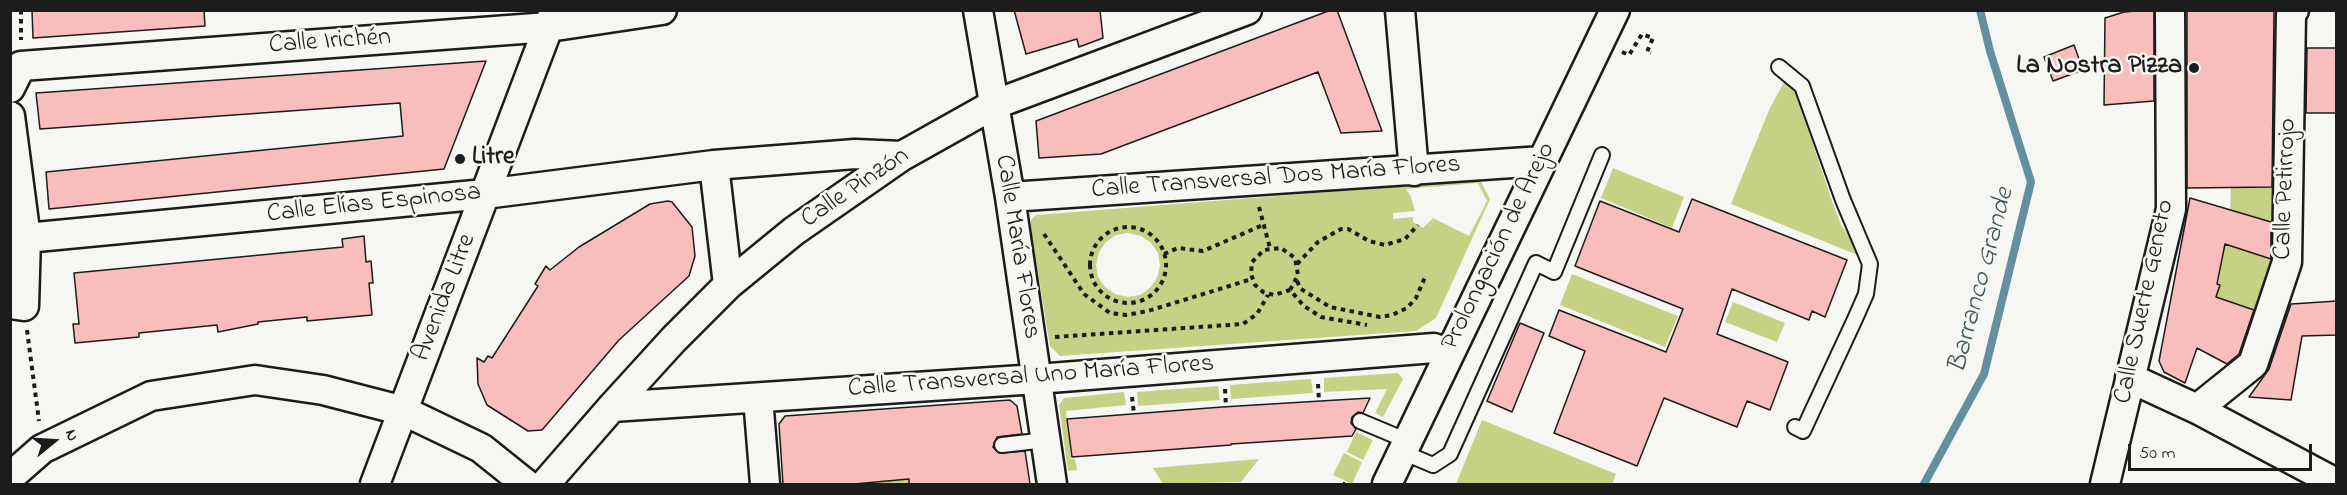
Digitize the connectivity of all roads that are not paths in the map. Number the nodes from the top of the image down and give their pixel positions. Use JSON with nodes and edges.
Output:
{"nodes":[{"id":1,"x":662,"y":10,"type":"edge"},
{"id":2,"x":978,"y":10,"type":"edge"},
{"id":3,"x":1247,"y":10,"type":"edge"},
{"id":4,"x":1400,"y":10,"type":"edge"},
{"id":5,"x":1615,"y":10,"type":"edge"},
{"id":6,"x":2170,"y":10,"type":"edge"},
{"id":7,"x":2294,"y":10,"type":"edge"},
{"id":8,"x":552,"y":19,"type":"edge"},
{"id":9,"x":1779,"y":67,"type":"dead end"},
{"id":10,"x":10,"y":88,"type":"edge"},
{"id":11,"x":993,"y":105,"type":"junction"},
{"id":12,"x":10,"y":116,"type":"edge"},
{"id":13,"x":1602,"y":155,"type":"dead end"},
{"id":14,"x":902,"y":156,"type":"junction"},
{"id":15,"x":1542,"y":160,"type":"junction"},
{"id":16,"x":714,"y":165,"type":"junction"},
{"id":17,"x":1414,"y":171,"type":"junction"},
{"id":18,"x":485,"y":195,"type":"junction"},
{"id":19,"x":1010,"y":197,"type":"junction"},
{"id":20,"x":26,"y":238,"type":"junction"},
{"id":21,"x":728,"y":285,"type":"junction"},
{"id":22,"x":17,"y":305,"type":"edge"},
{"id":23,"x":1449,"y":355,"type":"junction"},
{"id":24,"x":2130,"y":378,"type":"junction"},
{"id":25,"x":1037,"y":379,"type":"junction"},
{"id":26,"x":758,"y":398,"type":"junction"},
{"id":27,"x":612,"y":407,"type":"junction"},
{"id":28,"x":2197,"y":409,"type":"junction"},
{"id":29,"x":404,"y":411,"type":"junction"},
{"id":30,"x":1360,"y":421,"type":"dead end"},
{"id":31,"x":1795,"y":428,"type":"dead end"},
{"id":32,"x":1046,"y":440,"type":"junction"},
{"id":33,"x":1002,"y":446,"type":"dead end"},
{"id":34,"x":1405,"y":447,"type":"junction"},
{"id":35,"x":10,"y":477,"type":"edge"},
{"id":36,"x":2337,"y":483,"type":"edge"},
{"id":37,"x":375,"y":484,"type":"edge"},
{"id":38,"x":526,"y":484,"type":"edge"},
{"id":39,"x":545,"y":484,"type":"edge"},
{"id":40,"x":765,"y":484,"type":"edge"},
{"id":41,"x":1052,"y":484,"type":"edge"},
{"id":42,"x":1387,"y":484,"type":"edge"},
{"id":43,"x":2105,"y":484,"type":"edge"}],
"edges":[{"from":1,"to":8,"type":"street","name":"Calle Irichén"},
{"from":2,"to":11,"type":"street","name":"Calle María Flores"},
{"from":3,"to":11,"type":"street","name":"Calle Pinzón"},
{"from":4,"to":17,"type":"street"},
{"from":5,"to":15,"type":"street","name":"Prolongación de Arejo"},
{"from":6,"to":24,"type":"street","name":"Calle Suerte Geneto"},
{"from":7,"to":28,"type":"street","name":"Calle Petirrojo"},
{"from":8,"to":10,"type":"street","name":"Calle Irichén"},
{"from":8,"to":18,"type":"street","name":"Avenida Litre"},
{"from":9,"to":31,"type":"lane"},
{"from":11,"to":14,"type":"street","name":"Calle Pinzón"},
{"from":11,"to":19,"type":"street","name":"Calle María Flores"},
{"from":12,"to":20,"type":"street"},
{"from":13,"to":34,"type":"lane"},
{"from":14,"to":16,"type":"street","name":"Calle Elías Espinosa"},
{"from":14,"to":21,"type":"street","name":"Calle Pinzón"},
{"from":15,"to":17,"type":"street","name":"Calle Transversal Dos María Flores"},
{"from":15,"to":23,"type":"street","name":"Prolongación de Arejo"},
{"from":16,"to":18,"type":"street","name":"Calle Elías Espinosa"},
{"from":16,"to":21,"type":"street"},
{"from":17,"to":19,"type":"street","name":"Calle Transversal Dos María Flores"},
{"from":18,"to":20,"type":"street","name":"Calle Elías Espinosa"},
{"from":18,"to":29,"type":"street","name":"Avenida Litre"},
{"from":19,"to":25,"type":"street","name":"Calle María Flores"},
{"from":20,"to":22,"type":"street"},
{"from":21,"to":27,"type":"street","name":"Calle Pinzón"},
{"from":23,"to":25,"type":"street","name":"Calle Transversal Uno María Flores"},
{"from":23,"to":34,"type":"street","name":"Prolongación de Arejo"},
{"from":24,"to":28,"type":"street"},
{"from":24,"to":43,"type":"street","name":"Calle Suerte Geneto"},
{"from":25,"to":26,"type":"street","name":"Calle Transversal Uno María Flores"},
{"from":25,"to":32,"type":"street","name":"Calle María Flores"},
{"from":26,"to":27,"type":"street","name":"Calle Transversal Uno María Flores"},
{"from":26,"to":40,"type":"street"},
{"from":27,"to":39,"type":"street","name":"Calle Pinzón"},
{"from":28,"to":36,"type":"street"},
{"from":29,"to":35,"type":"street"},
{"from":29,"to":37,"type":"street","name":"Avenida Litre"},
{"from":29,"to":38,"type":"street"},
{"from":30,"to":34,"type":"lane"},
{"from":32,"to":33,"type":"lane"},
{"from":32,"to":41,"type":"street","name":"Calle María Flores"},
{"from":34,"to":42,"type":"street","name":"Prolongación de Arejo"}]}
